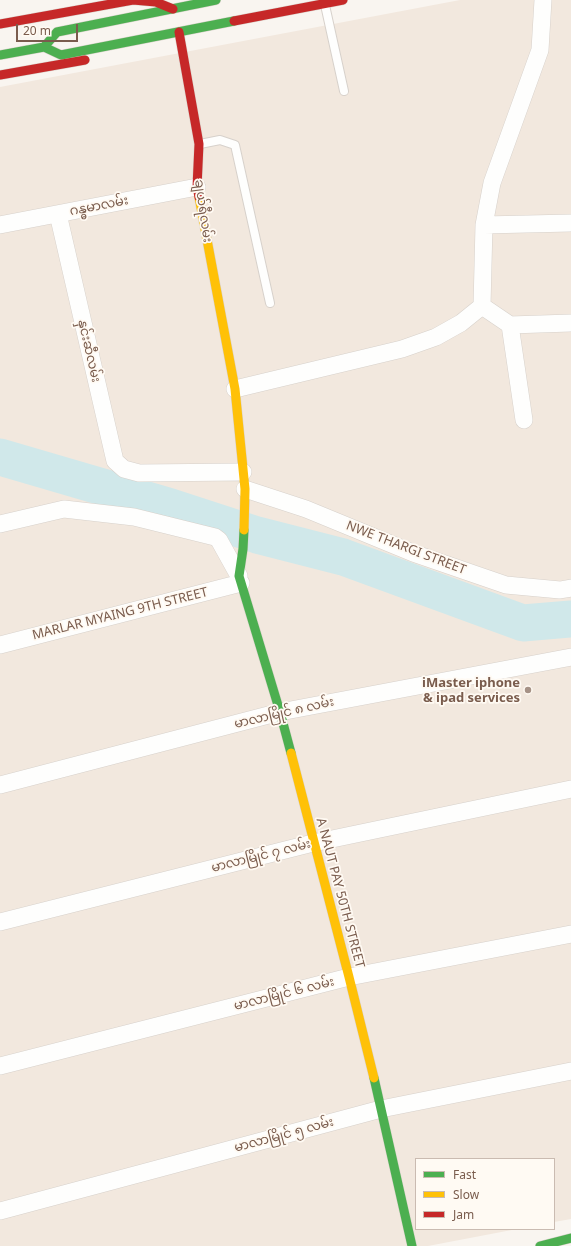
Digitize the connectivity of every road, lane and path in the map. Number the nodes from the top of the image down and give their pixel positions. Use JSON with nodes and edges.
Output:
{"nodes":[{"id":1,"x":216,"y":0,"type":"edge"},
{"id":2,"x":343,"y":0,"type":"edge"},
{"id":3,"x":543,"y":0,"type":"edge"},
{"id":4,"x":172,"y":4,"type":"edge"},
{"id":5,"x":324,"y":4,"type":"junction"},
{"id":6,"x":0,"y":24,"type":"edge"},
{"id":7,"x":179,"y":32,"type":"junction"},
{"id":8,"x":160,"y":44,"type":"dead end"},
{"id":9,"x":44,"y":47,"type":"junction"},
{"id":10,"x":0,"y":55,"type":"edge"},
{"id":11,"x":92,"y":58,"type":"dead end"},
{"id":12,"x":0,"y":75,"type":"edge"},
{"id":13,"x":344,"y":91,"type":"dead end"},
{"id":14,"x":199,"y":144,"type":"junction"},
{"id":15,"x":197,"y":187,"type":"junction"},
{"id":16,"x":58,"y":214,"type":"junction"},
{"id":17,"x":571,"y":223,"type":"edge"},
{"id":18,"x":0,"y":225,"type":"edge"},
{"id":19,"x":484,"y":226,"type":"junction"},
{"id":20,"x":270,"y":303,"type":"dead end"},
{"id":21,"x":482,"y":306,"type":"junction"},
{"id":22,"x":571,"y":323,"type":"edge"},
{"id":23,"x":510,"y":325,"type":"junction"},
{"id":24,"x":235,"y":389,"type":"junction"},
{"id":25,"x":524,"y":420,"type":"dead end"},
{"id":26,"x":139,"y":473,"type":"joint"},
{"id":27,"x":244,"y":480,"type":"junction"},
{"id":28,"x":0,"y":524,"type":"edge"},
{"id":29,"x":243,"y":549,"type":"joint"},
{"id":30,"x":240,"y":580,"type":"junction"},
{"id":31,"x":571,"y":588,"type":"edge"},
{"id":32,"x":0,"y":645,"type":"edge"},
{"id":33,"x":571,"y":657,"type":"edge"},
{"id":34,"x":280,"y":712,"type":"junction"},
{"id":35,"x":0,"y":785,"type":"edge"},
{"id":36,"x":571,"y":789,"type":"edge"},
{"id":37,"x":313,"y":843,"type":"junction"},
{"id":38,"x":0,"y":922,"type":"edge"},
{"id":39,"x":571,"y":934,"type":"edge"},
{"id":40,"x":349,"y":977,"type":"junction"},
{"id":41,"x":0,"y":1066,"type":"edge"},
{"id":42,"x":571,"y":1071,"type":"edge"},
{"id":43,"x":381,"y":1110,"type":"junction"},
{"id":44,"x":0,"y":1211,"type":"edge"},
{"id":45,"x":571,"y":1238,"type":"edge"},
{"id":46,"x":412,"y":1246,"type":"edge"},
{"id":47,"x":540,"y":1246,"type":"edge"}],
"edges":[{"from":1,"to":4,"type":"street"},
{"from":2,"to":5,"type":"street"},
{"from":3,"to":19,"type":"street"},
{"from":4,"to":6,"type":"street"},
{"from":4,"to":9,"type":"street"},
{"from":5,"to":7,"type":"street"},
{"from":5,"to":13,"type":"lane"},
{"from":7,"to":8,"type":"street"},
{"from":7,"to":9,"type":"street"},
{"from":7,"to":14,"type":"street","name":"ချယ်ရီလမ်း"},
{"from":9,"to":10,"type":"street"},
{"from":11,"to":12,"type":"street"},
{"from":14,"to":15,"type":"street","name":"ချယ်ရီလမ်း"},
{"from":14,"to":20,"type":"lane"},
{"from":15,"to":16,"type":"street","name":"ဂန္ဓမာလမ်း"},
{"from":15,"to":24,"type":"street","name":"ချယ်ရီလမ်း"},
{"from":16,"to":18,"type":"street","name":"ဂန္ဓမာလမ်း"},
{"from":16,"to":26,"type":"street","name":"နှင်းဆီလမ်း"},
{"from":17,"to":19,"type":"street"},
{"from":19,"to":21,"type":"street"},
{"from":21,"to":23,"type":"street"},
{"from":21,"to":24,"type":"street"},
{"from":22,"to":23,"type":"street"},
{"from":23,"to":25,"type":"street"},
{"from":24,"to":27,"type":"street","name":"ချယ်ရီလမ်း"},
{"from":26,"to":27,"type":"street","name":"NWE THARGI STREET"},
{"from":27,"to":29,"type":"street","name":"ချယ်ရီလမ်း"},
{"from":27,"to":31,"type":"street","name":"NWE THARGI STREET"},
{"from":28,"to":30,"type":"street"},
{"from":29,"to":30,"type":"street","name":"A NAUT PAY 50TH STREET"},
{"from":30,"to":32,"type":"street","name":"MARLAR MYAING 9TH STREET"},
{"from":30,"to":34,"type":"street","name":"A NAUT PAY 50TH STREET"},
{"from":33,"to":34,"type":"street","name":"မာလာမြိုင် ၈ လမ်း"},
{"from":34,"to":35,"type":"street","name":"မာလာမြိုင် ၈ လမ်း"},
{"from":34,"to":37,"type":"street","name":"A NAUT PAY 50TH STREET"},
{"from":36,"to":37,"type":"street","name":"မာလာမြိုင် ၇ လမ်း"},
{"from":37,"to":38,"type":"street","name":"မာလာမြိုင် ၇ လမ်း"},
{"from":37,"to":40,"type":"street","name":"A NAUT PAY 50TH STREET"},
{"from":39,"to":40,"type":"street","name":"မာလာမြိုင် ၆ လမ်း"},
{"from":40,"to":41,"type":"street","name":"မာလာမြိုင် ၆ လမ်း"},
{"from":40,"to":43,"type":"street","name":"A NAUT PAY 50TH STREET"},
{"from":42,"to":43,"type":"street","name":"မာလာမြိုင် ၅ လမ်း"},
{"from":43,"to":44,"type":"street","name":"မာလာမြိုင် ၅ လမ်း"},
{"from":43,"to":46,"type":"street","name":"A NAUT PAY 50TH STREET"},
{"from":45,"to":47,"type":"street"}]}
